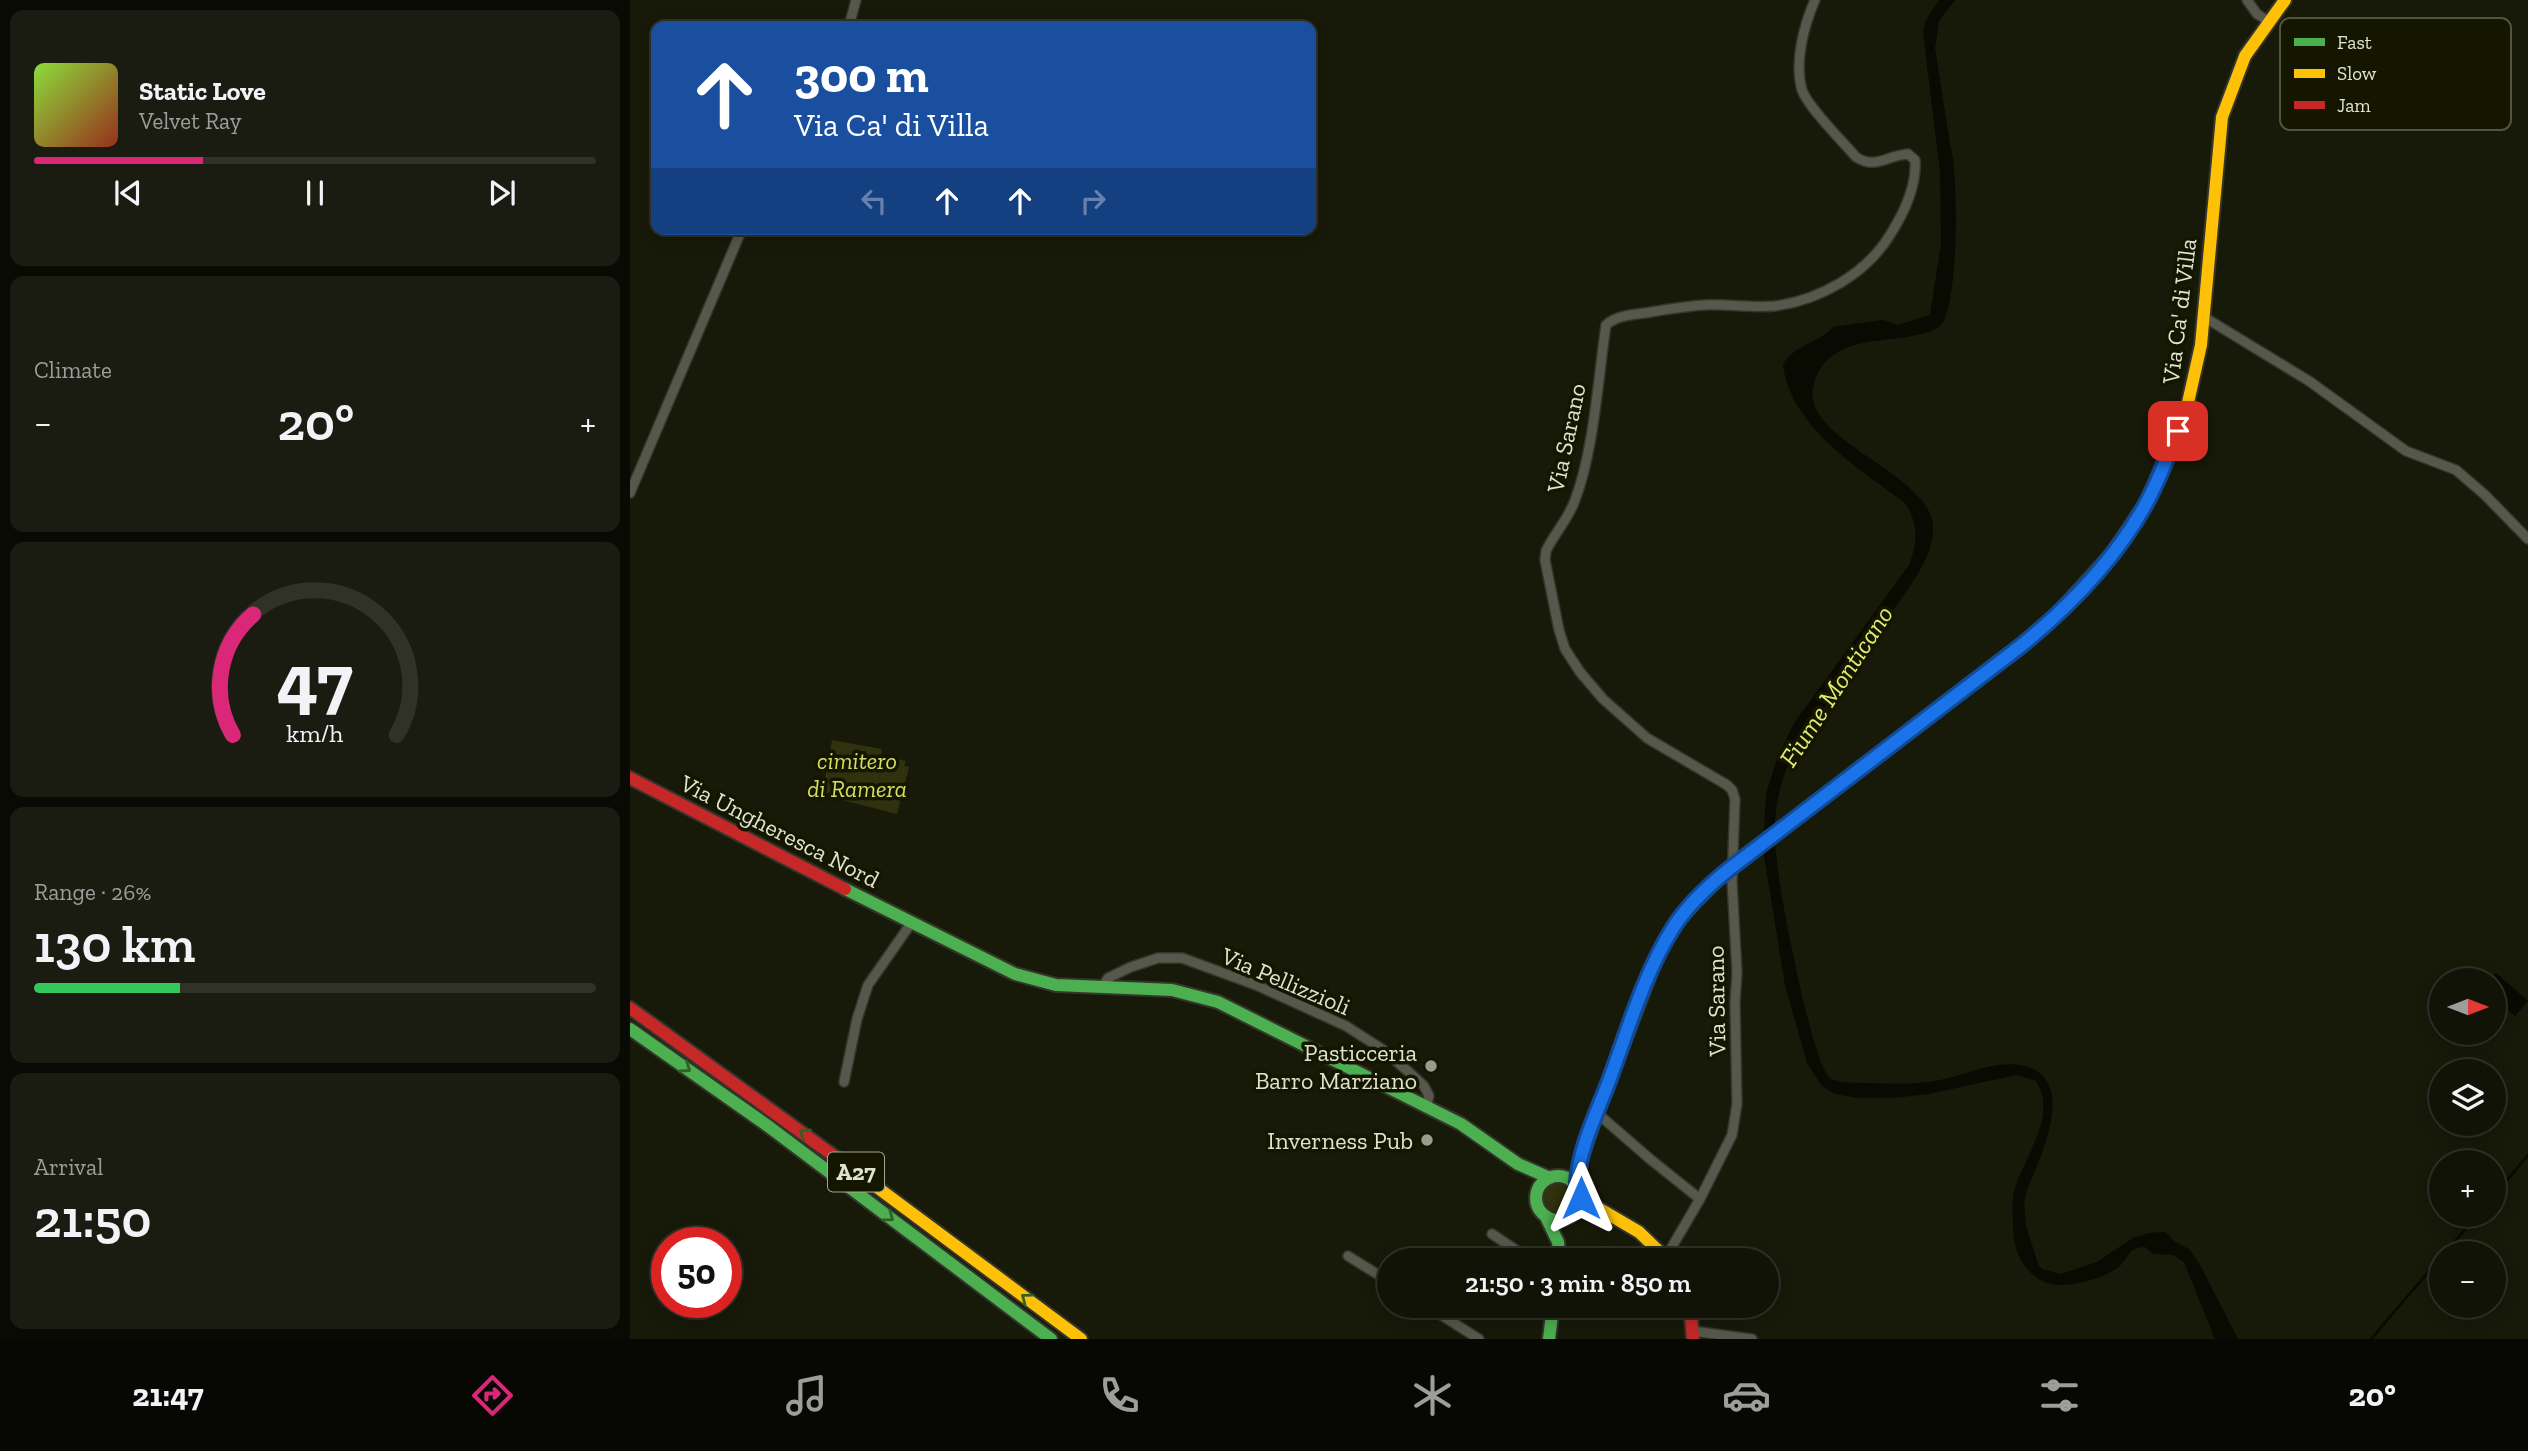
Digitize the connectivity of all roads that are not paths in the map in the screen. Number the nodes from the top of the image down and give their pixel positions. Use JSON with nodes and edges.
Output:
{"nodes":[{"id":1,"x":856,"y":0,"type":"edge"},
{"id":2,"x":1815,"y":0,"type":"edge"},
{"id":3,"x":2246,"y":0,"type":"edge"},
{"id":4,"x":2285,"y":0,"type":"edge"},
{"id":5,"x":850,"y":21,"type":"edge"},
{"id":6,"x":2268,"y":21,"type":"junction"},
{"id":7,"x":740,"y":235,"type":"edge"},
{"id":8,"x":2204,"y":317,"type":"junction"},
{"id":9,"x":630,"y":493,"type":"edge"},
{"id":10,"x":2528,"y":539,"type":"edge"},
{"id":11,"x":630,"y":778,"type":"edge"},
{"id":12,"x":912,"y":922,"type":"junction"},
{"id":13,"x":1102,"y":988,"type":"junction"},
{"id":14,"x":630,"y":1007,"type":"edge"},
{"id":15,"x":630,"y":1028,"type":"edge"},
{"id":16,"x":844,"y":1082,"type":"dead end"},
{"id":17,"x":1426,"y":1107,"type":"junction"},
{"id":18,"x":1597,"y":1113,"type":"junction"},
{"id":19,"x":1582,"y":1157,"type":"junction"},
{"id":20,"x":1518,"y":1164,"type":"junction"},
{"id":21,"x":1556,"y":1177,"type":"junction"},
{"id":22,"x":1537,"y":1192,"type":"junction"},
{"id":23,"x":1579,"y":1192,"type":"junction"},
{"id":24,"x":1700,"y":1199,"type":"junction"},
{"id":25,"x":1546,"y":1217,"type":"junction"},
{"id":26,"x":1492,"y":1234,"type":"dead end"},
{"id":27,"x":1513,"y":1248,"type":"edge"},
{"id":28,"x":1558,"y":1248,"type":"edge"},
{"id":29,"x":1656,"y":1248,"type":"edge"},
{"id":30,"x":1673,"y":1248,"type":"edge"},
{"id":31,"x":1348,"y":1256,"type":"dead end"},
{"id":32,"x":1377,"y":1274,"type":"edge"},
{"id":33,"x":1446,"y":1318,"type":"edge"},
{"id":34,"x":1552,"y":1318,"type":"edge"},
{"id":35,"x":1693,"y":1335,"type":"edge"},
{"id":36,"x":1051,"y":1339,"type":"edge"},
{"id":37,"x":1081,"y":1339,"type":"edge"},
{"id":38,"x":1479,"y":1339,"type":"edge"},
{"id":39,"x":1549,"y":1339,"type":"edge"},
{"id":40,"x":1752,"y":1339,"type":"edge"}],
"edges":[{"from":1,"to":5,"type":"street"},
{"from":2,"to":24,"type":"street","name":"Via Sarano"},
{"from":3,"to":6,"type":"street"},
{"from":4,"to":6,"type":"main road","name":"Via Ca' di Villa"},
{"from":6,"to":8,"type":"main road","name":"Via Ca' di Villa"},
{"from":7,"to":9,"type":"street"},
{"from":8,"to":10,"type":"street"},
{"from":8,"to":18,"type":"main road","name":"Via Ca' di Villa","bridge":true},
{"from":11,"to":12,"type":"main road","name":"Via Ungheresca Nord"},
{"from":12,"to":13,"type":"main road","name":"Via Ungheresca Nord"},
{"from":12,"to":16,"type":"street"},
{"from":13,"to":17,"type":"main road","name":"Via Ungheresca Nord"},
{"from":13,"to":17,"type":"street","name":"Via Pellizzioli"},
{"from":37,"to":14,"type":"main road","number":"A27","one_way":true},
{"from":15,"to":36,"type":"main road","number":"A27","one_way":true},
{"from":17,"to":20,"type":"main road","name":"Via Ungheresca Nord"},
{"from":18,"to":19,"type":"main road","name":"Via Ca' di Villa"},
{"from":18,"to":24,"type":"street"},
{"from":19,"to":21,"type":"main road"},
{"from":19,"to":23,"type":"main road","name":"Via Ca' di Villa"},
{"from":20,"to":21,"type":"main road","name":"Via Ungheresca Nord"},
{"from":20,"to":22,"type":"main road","name":"Via Ungheresca Nord"},
{"from":21,"to":22,"type":"main road"},
{"from":21,"to":23,"type":"main road"},
{"from":22,"to":25,"type":"main road"},
{"from":23,"to":25,"type":"main road"},
{"from":23,"to":29,"type":"main road"},
{"from":24,"to":30,"type":"street","name":"Via Sarano"},
{"from":25,"to":28,"type":"main road"},
{"from":26,"to":27,"type":"street"},
{"from":31,"to":32,"type":"street"},
{"from":33,"to":38,"type":"street"},
{"from":34,"to":39,"type":"main road"},
{"from":35,"to":40,"type":"street"}]}
